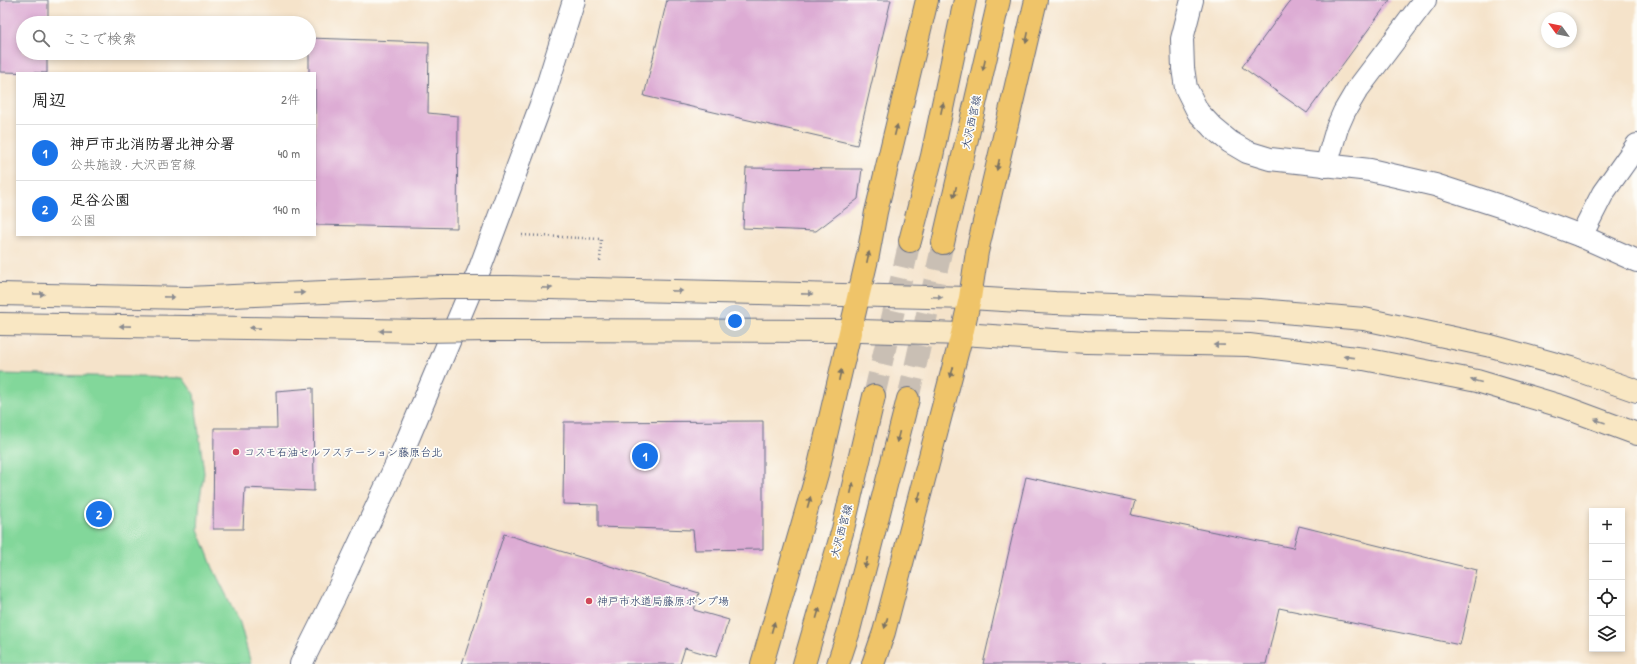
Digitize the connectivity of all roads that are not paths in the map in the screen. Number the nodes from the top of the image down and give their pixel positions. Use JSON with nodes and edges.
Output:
{"nodes":[{"id":1,"x":574,"y":0,"type":"edge"},
{"id":2,"x":927,"y":0,"type":"edge"},
{"id":3,"x":965,"y":0,"type":"edge"},
{"id":4,"x":999,"y":0,"type":"edge"},
{"id":5,"x":1036,"y":0,"type":"edge"},
{"id":6,"x":1192,"y":0,"type":"edge"},
{"id":7,"x":1425,"y":0,"type":"edge"},
{"id":8,"x":1637,"y":145,"type":"edge"},
{"id":9,"x":1326,"y":166,"type":"junction"},
{"id":10,"x":1581,"y":236,"type":"junction"},
{"id":11,"x":910,"y":242,"type":"tunnel mouth"},
{"id":12,"x":943,"y":243,"type":"tunnel mouth"},
{"id":13,"x":1637,"y":261,"type":"edge"},
{"id":14,"x":0,"y":294,"type":"edge"},
{"id":15,"x":858,"y":295,"type":"junction"},
{"id":16,"x":970,"y":298,"type":"junction"},
{"id":17,"x":0,"y":324,"type":"edge"},
{"id":18,"x":850,"y":331,"type":"junction"},
{"id":19,"x":962,"y":334,"type":"junction"},
{"id":20,"x":1637,"y":392,"type":"edge"},
{"id":21,"x":874,"y":396,"type":"tunnel mouth"},
{"id":22,"x":908,"y":399,"type":"tunnel mouth"},
{"id":23,"x":1637,"y":434,"type":"edge"},
{"id":24,"x":301,"y":664,"type":"edge"},
{"id":25,"x":762,"y":664,"type":"edge"},
{"id":26,"x":804,"y":664,"type":"edge"},
{"id":27,"x":838,"y":664,"type":"edge"},
{"id":28,"x":874,"y":664,"type":"edge"}],
"edges":[{"from":1,"to":24,"type":"street"},
{"from":15,"to":2,"type":"main road","one_way":true},
{"from":11,"to":3,"type":"main road","one_way":true},
{"from":4,"to":12,"type":"main road","name":"大沢西宮線","one_way":true},
{"from":5,"to":16,"type":"main road","one_way":true},
{"from":6,"to":9,"type":"street"},
{"from":7,"to":9,"type":"street"},
{"from":8,"to":10,"type":"street"},
{"from":9,"to":10,"type":"street"},
{"from":10,"to":13,"type":"street"},
{"from":14,"to":15,"type":"street","one_way":true,"bridge":true},
{"from":15,"to":16,"type":"street","one_way":true},
{"from":15,"to":18,"type":"main road"},
{"from":16,"to":19,"type":"main road"},
{"from":16,"to":20,"type":"street"},
{"from":18,"to":17,"type":"street","one_way":true,"bridge":true},
{"from":18,"to":19,"type":"street"},
{"from":25,"to":18,"type":"main road","one_way":true},
{"from":23,"to":19,"type":"street","one_way":true},
{"from":19,"to":28,"type":"main road","one_way":true},
{"from":26,"to":21,"type":"main road","name":"大沢西宮線","one_way":true},
{"from":22,"to":27,"type":"main road","one_way":true}]}
